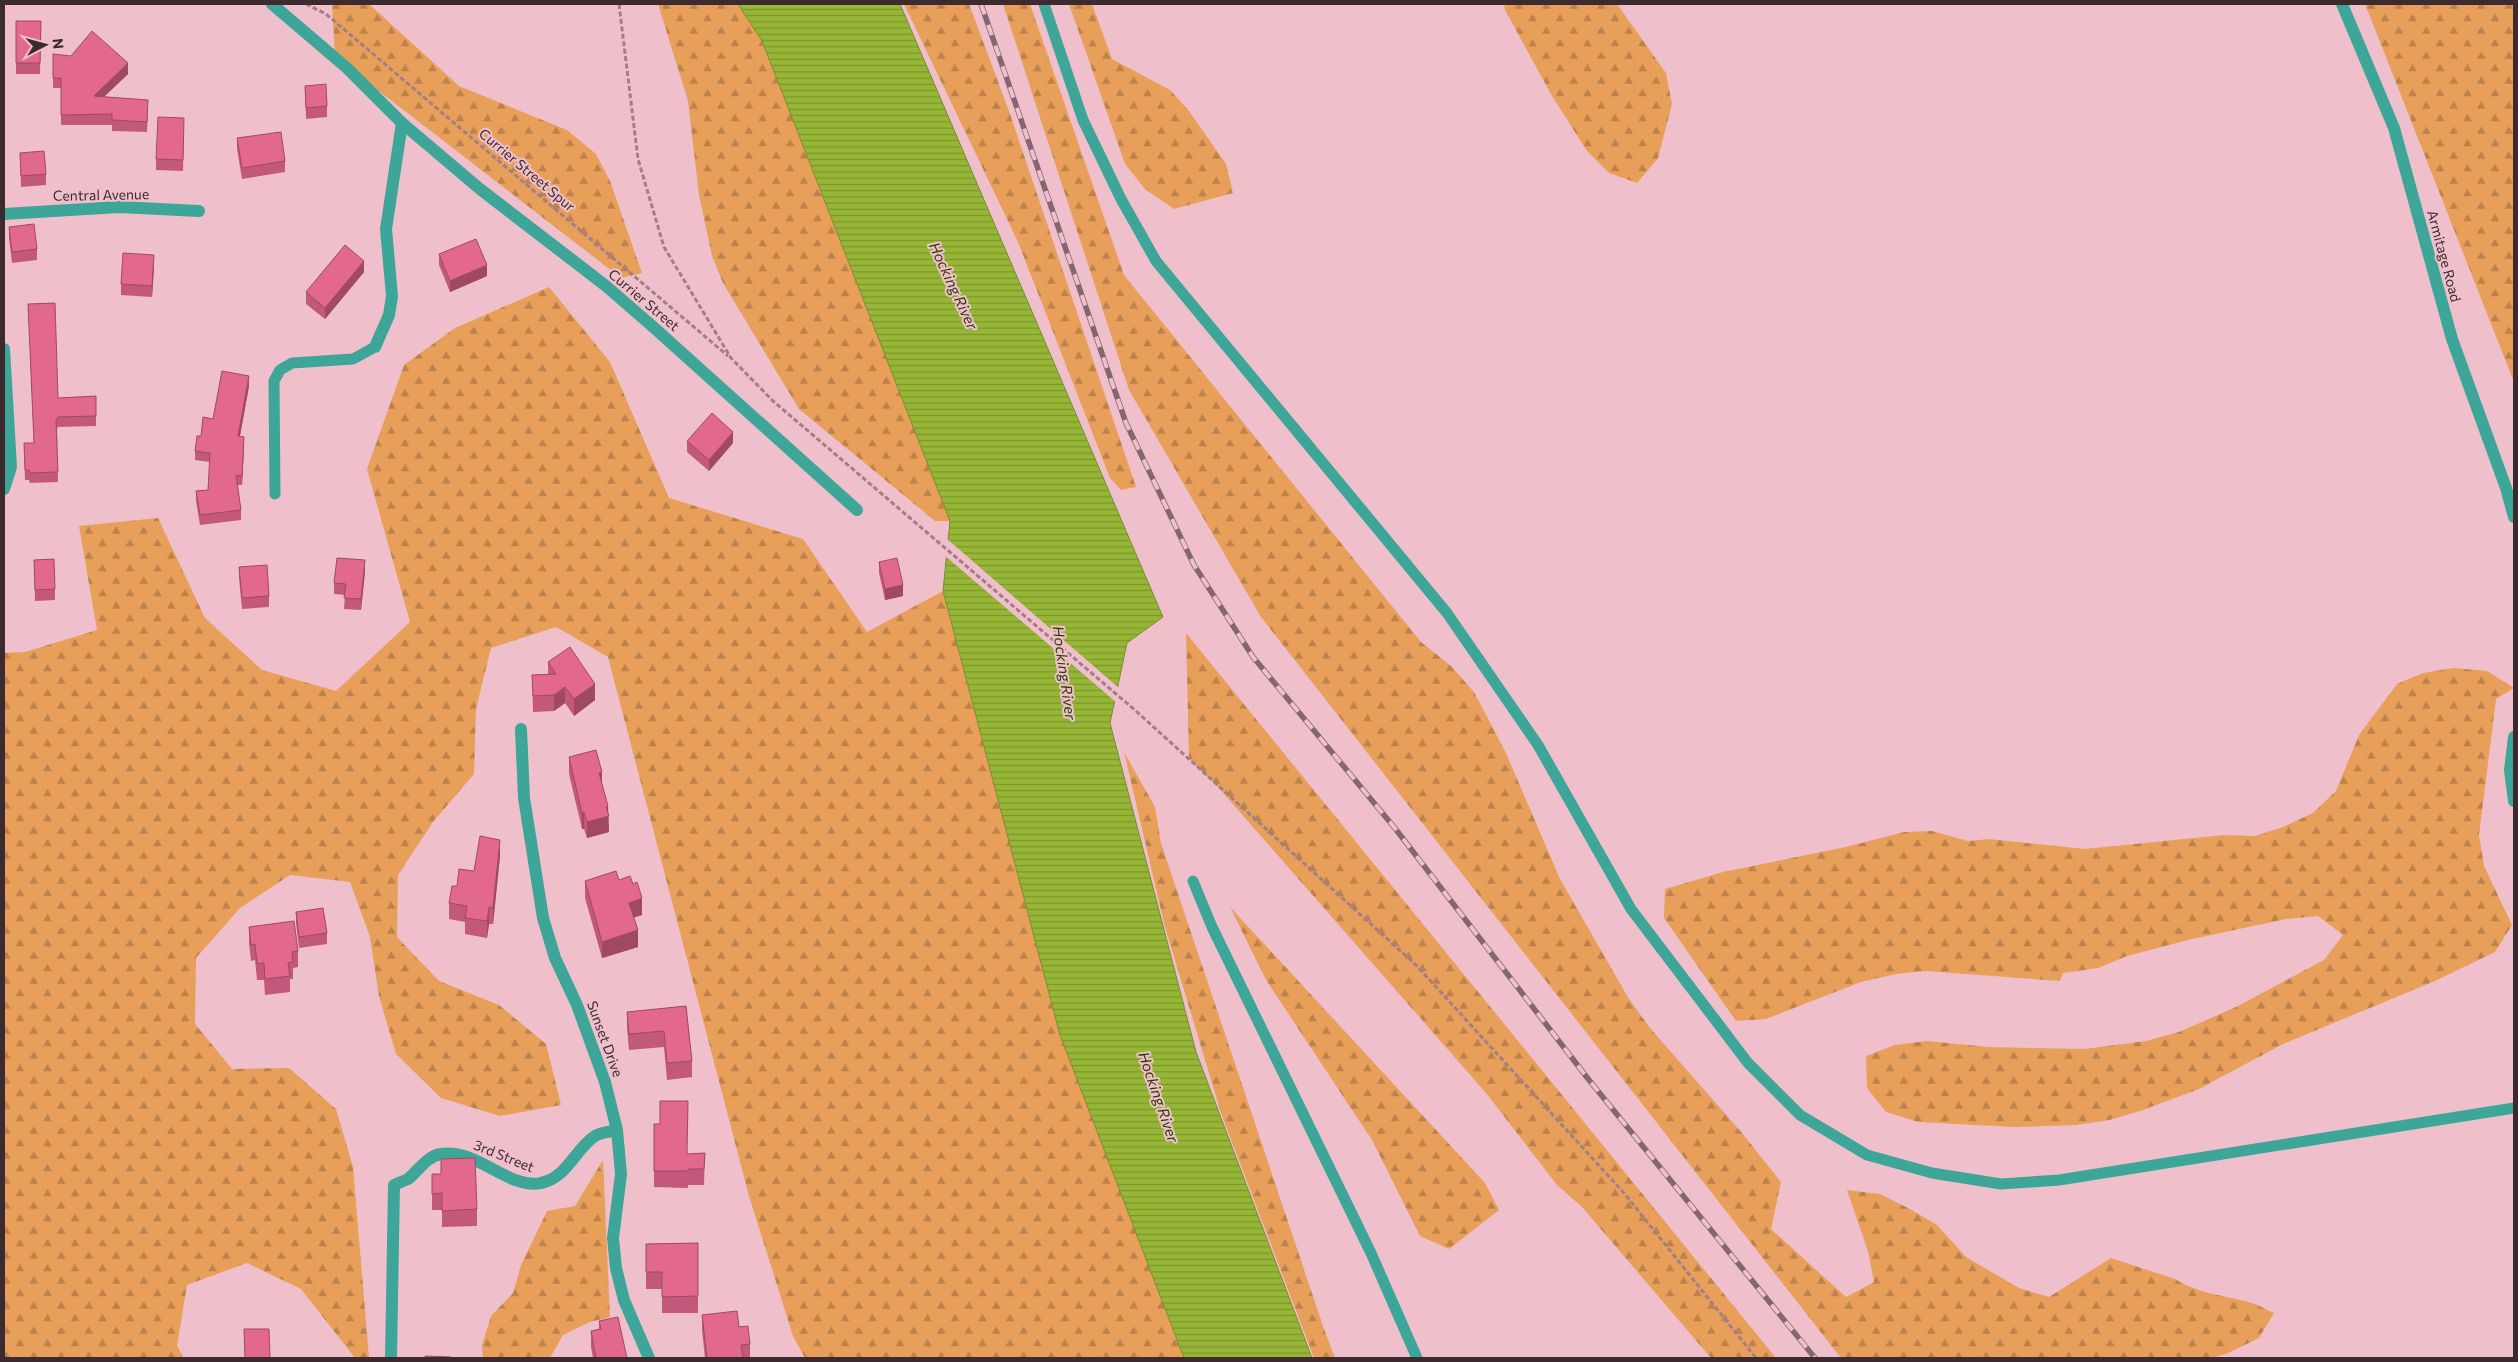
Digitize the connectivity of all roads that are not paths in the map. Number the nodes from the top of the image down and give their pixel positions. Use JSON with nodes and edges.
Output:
{"nodes":[{"id":1,"x":272,"y":4,"type":"edge"},
{"id":2,"x":1044,"y":4,"type":"edge"},
{"id":3,"x":2342,"y":4,"type":"edge"},
{"id":4,"x":402,"y":123,"type":"junction"},
{"id":5,"x":199,"y":211,"type":"dead end"},
{"id":6,"x":4,"y":214,"type":"edge"},
{"id":7,"x":375,"y":347,"type":"joint"},
{"id":8,"x":4,"y":358,"type":"edge"},
{"id":9,"x":4,"y":489,"type":"edge"},
{"id":10,"x":275,"y":494,"type":"dead end"},
{"id":11,"x":857,"y":510,"type":"dead end"},
{"id":12,"x":2514,"y":517,"type":"edge"},
{"id":13,"x":520,"y":729,"type":"dead end"},
{"id":14,"x":2514,"y":737,"type":"edge"},
{"id":15,"x":2514,"y":801,"type":"edge"},
{"id":16,"x":1193,"y":881,"type":"dead end"},
{"id":17,"x":2514,"y":1108,"type":"edge"},
{"id":18,"x":617,"y":1130,"type":"junction"},
{"id":19,"x":391,"y":1358,"type":"edge"},
{"id":20,"x":649,"y":1358,"type":"edge"},
{"id":21,"x":1417,"y":1358,"type":"edge"}],
"edges":[{"from":1,"to":4,"type":"street","name":"Currier Street"},
{"from":2,"to":17,"type":"lane"},
{"from":3,"to":12,"type":"street","name":"Armitage Road"},
{"from":4,"to":7,"type":"street"},
{"from":4,"to":11,"type":"street","name":"Currier Street"},
{"from":5,"to":6,"type":"street","name":"Central Avenue"},
{"from":7,"to":10,"type":"lane"},
{"from":8,"to":9,"type":"street"},
{"from":13,"to":18,"type":"street","name":"Sunset Drive"},
{"from":14,"to":15,"type":"street"},
{"from":16,"to":21,"type":"lane"},
{"from":18,"to":19,"type":"street","name":"3rd Street"},
{"from":18,"to":20,"type":"street","name":"Sunset Drive"}]}
